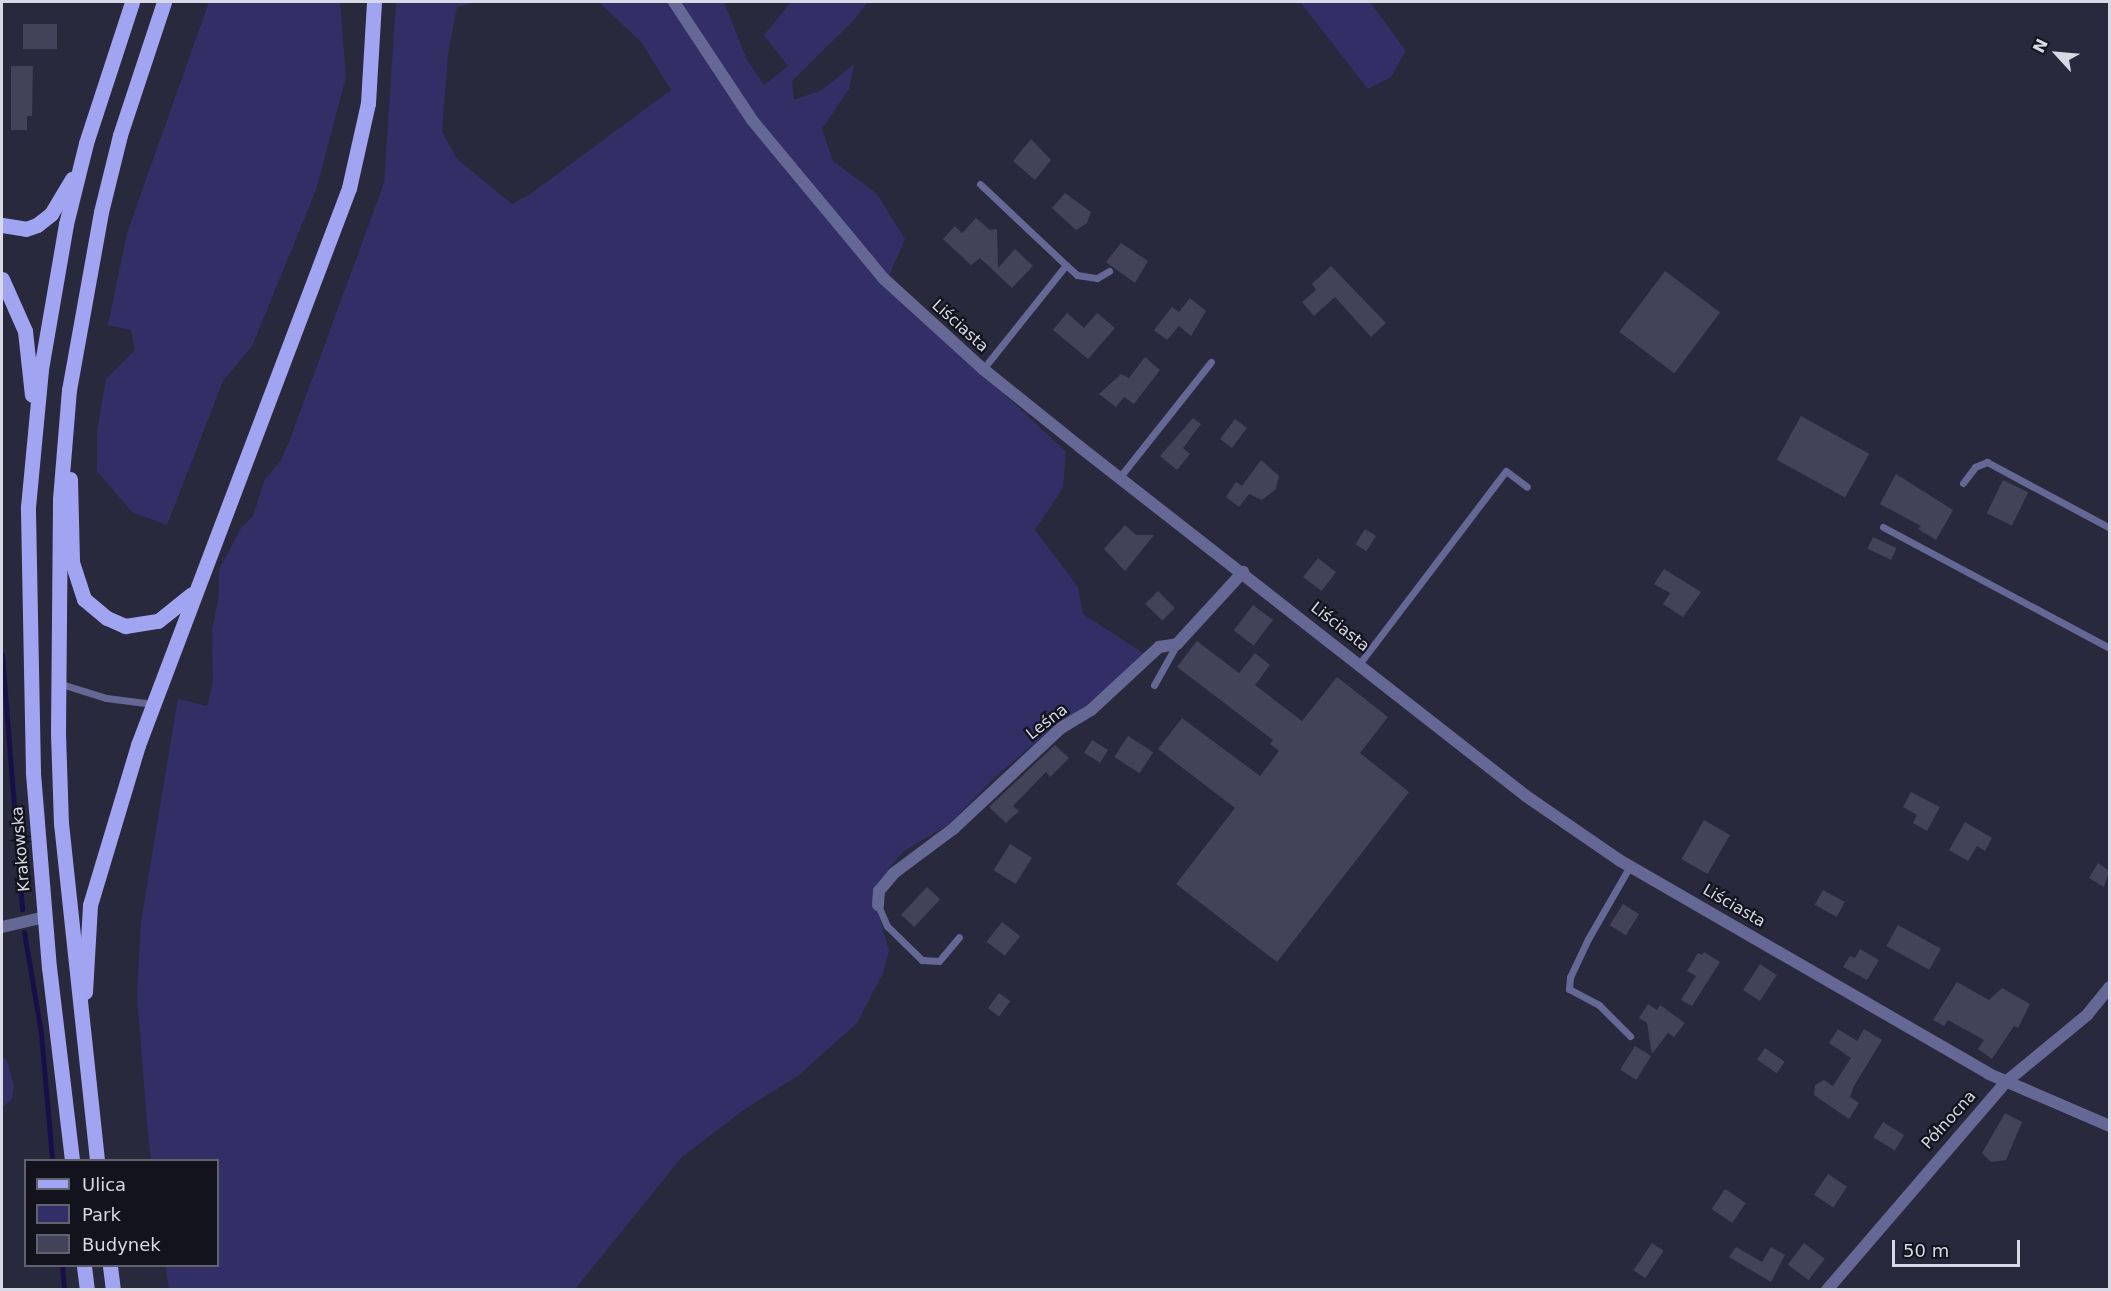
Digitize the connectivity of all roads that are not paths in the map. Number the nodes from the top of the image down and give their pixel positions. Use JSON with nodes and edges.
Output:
{"nodes":[{"id":1,"x":132,"y":2,"type":"edge"},
{"id":2,"x":164,"y":2,"type":"edge"},
{"id":3,"x":374,"y":2,"type":"edge"},
{"id":4,"x":674,"y":2,"type":"edge"},
{"id":5,"x":86,"y":143,"type":"junction"},
{"id":6,"x":980,"y":184,"type":"dead end"},
{"id":7,"x":2,"y":225,"type":"edge"},
{"id":8,"x":1066,"y":265,"type":"junction"},
{"id":9,"x":1109,"y":271,"type":"dead end"},
{"id":10,"x":2,"y":279,"type":"edge"},
{"id":11,"x":1211,"y":362,"type":"dead end"},
{"id":12,"x":984,"y":369,"type":"junction"},
{"id":13,"x":69,"y":390,"type":"junction"},
{"id":14,"x":36,"y":425,"type":"junction"},
{"id":15,"x":1119,"y":478,"type":"junction"},
{"id":16,"x":1963,"y":483,"type":"dead end"},
{"id":17,"x":1527,"y":487,"type":"dead end"},
{"id":18,"x":1883,"y":527,"type":"dead end"},
{"id":19,"x":2109,"y":528,"type":"edge"},
{"id":20,"x":1243,"y":572,"type":"junction"},
{"id":21,"x":196,"y":590,"type":"junction"},
{"id":22,"x":1177,"y":644,"type":"junction"},
{"id":23,"x":2109,"y":648,"type":"edge"},
{"id":24,"x":1360,"y":663,"type":"junction"},
{"id":25,"x":58,"y":683,"type":"junction"},
{"id":26,"x":1154,"y":685,"type":"dead end"},
{"id":27,"x":154,"y":704,"type":"junction"},
{"id":28,"x":1629,"y":866,"type":"junction"},
{"id":29,"x":878,"y":905,"type":"joint"},
{"id":30,"x":45,"y":917,"type":"junction"},
{"id":31,"x":2,"y":927,"type":"edge"},
{"id":32,"x":959,"y":937,"type":"dead end"},
{"id":33,"x":2109,"y":987,"type":"edge"},
{"id":34,"x":1630,"y":1036,"type":"dead end"},
{"id":35,"x":83,"y":1046,"type":"junction"},
{"id":36,"x":2007,"y":1081,"type":"junction"},
{"id":37,"x":2109,"y":1126,"type":"edge"},
{"id":38,"x":72,"y":1159,"type":"edge"},
{"id":39,"x":97,"y":1159,"type":"edge"},
{"id":40,"x":84,"y":1267,"type":"edge"},
{"id":41,"x":110,"y":1267,"type":"edge"},
{"id":42,"x":87,"y":1290,"type":"edge"},
{"id":43,"x":113,"y":1290,"type":"edge"},
{"id":44,"x":1827,"y":1290,"type":"edge"}],
"edges":[{"from":1,"to":5,"type":"main road"},
{"from":2,"to":13,"type":"main road"},
{"from":3,"to":21,"type":"main road"},
{"from":4,"to":12,"type":"street","name":"Liściasta"},
{"from":5,"to":7,"type":"main road"},
{"from":5,"to":14,"type":"main road"},
{"from":6,"to":8,"type":"lane"},
{"from":8,"to":9,"type":"lane"},
{"from":8,"to":12,"type":"lane"},
{"from":10,"to":14,"type":"main road"},
{"from":11,"to":15,"type":"lane"},
{"from":12,"to":15,"type":"street","name":"Liściasta"},
{"from":13,"to":21,"type":"main road"},
{"from":13,"to":25,"type":"main road"},
{"from":14,"to":30,"type":"main road","name":"Krakowska"},
{"from":15,"to":20,"type":"street","name":"Liściasta"},
{"from":16,"to":19,"type":"lane"},
{"from":17,"to":24,"type":"lane"},
{"from":18,"to":23,"type":"lane"},
{"from":20,"to":22,"type":"street","name":"Leśna"},
{"from":20,"to":24,"type":"street","name":"Liściasta"},
{"from":21,"to":27,"type":"main road"},
{"from":22,"to":26,"type":"lane"},
{"from":22,"to":29,"type":"street","name":"Leśna"},
{"from":24,"to":28,"type":"street","name":"Liściasta"},
{"from":25,"to":27,"type":"lane"},
{"from":25,"to":35,"type":"main road"},
{"from":27,"to":35,"type":"main road"},
{"from":28,"to":34,"type":"lane"},
{"from":28,"to":36,"type":"street","name":"Liściasta"},
{"from":29,"to":32,"type":"lane"},
{"from":30,"to":31,"type":"street"},
{"from":30,"to":38,"type":"main road","name":"Krakowska"},
{"from":33,"to":36,"type":"street","name":"Północna"},
{"from":35,"to":39,"type":"main road"},
{"from":36,"to":37,"type":"street","name":"Liściasta"},
{"from":36,"to":44,"type":"street","name":"Północna"},
{"from":40,"to":42,"type":"main road"},
{"from":41,"to":43,"type":"main road"}]}
